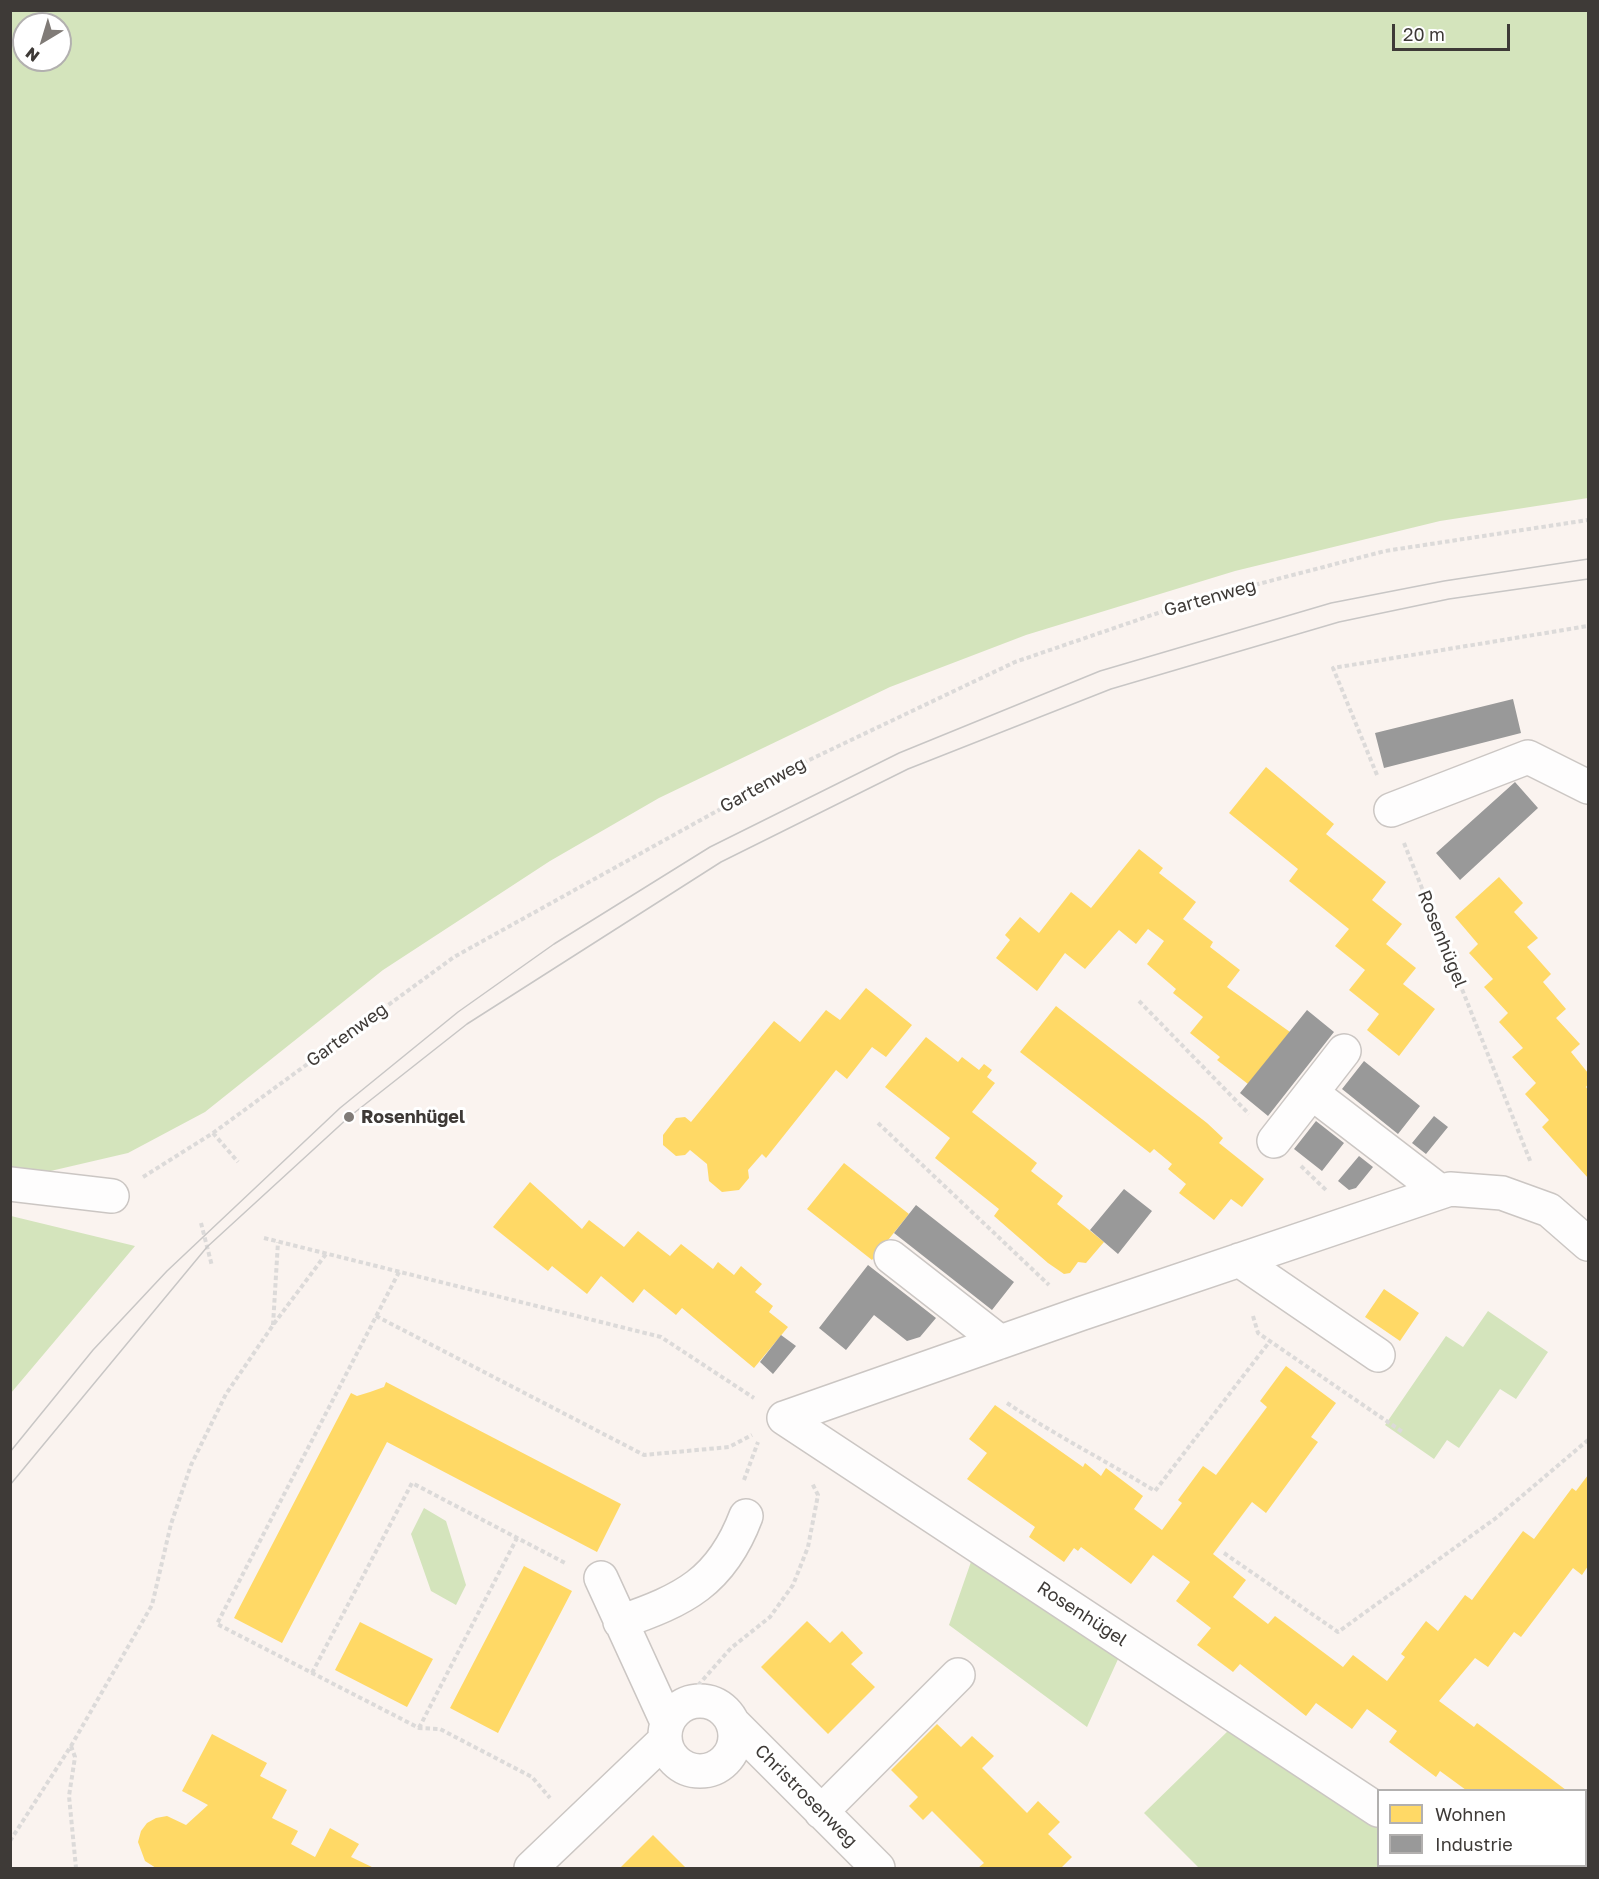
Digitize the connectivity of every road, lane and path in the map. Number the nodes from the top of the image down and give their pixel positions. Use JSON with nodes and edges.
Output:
{"nodes":[{"id":1,"x":1588,"y":520,"type":"edge"},
{"id":2,"x":1588,"y":626,"type":"edge"},
{"id":3,"x":1588,"y":787,"type":"edge"},
{"id":4,"x":1391,"y":810,"type":"junction"},
{"id":5,"x":1344,"y":1051,"type":"dead end"},
{"id":6,"x":1312,"y":1093,"type":"junction"},
{"id":7,"x":878,"y":1123,"type":"dead end"},
{"id":8,"x":213,"y":1133,"type":"junction"},
{"id":9,"x":1275,"y":1141,"type":"dead end"},
{"id":10,"x":238,"y":1162,"type":"dead end"},
{"id":11,"x":10,"y":1184,"type":"edge"},
{"id":12,"x":1441,"y":1192,"type":"junction"},
{"id":13,"x":112,"y":1196,"type":"joint"},
{"id":14,"x":1549,"y":1209,"type":"junction"},
{"id":15,"x":201,"y":1223,"type":"dead end"},
{"id":16,"x":264,"y":1238,"type":"dead end"},
{"id":17,"x":278,"y":1242,"type":"junction"},
{"id":18,"x":1588,"y":1244,"type":"edge"},
{"id":19,"x":326,"y":1254,"type":"junction"},
{"id":20,"x":891,"y":1257,"type":"dead end"},
{"id":21,"x":1239,"y":1260,"type":"junction"},
{"id":22,"x":212,"y":1266,"type":"dead end"},
{"id":23,"x":399,"y":1272,"type":"junction"},
{"id":24,"x":1080,"y":1314,"type":"junction"},
{"id":25,"x":376,"y":1316,"type":"junction"},
{"id":26,"x":273,"y":1325,"type":"junction"},
{"id":27,"x":1270,"y":1341,"type":"junction"},
{"id":28,"x":1000,"y":1342,"type":"junction"},
{"id":29,"x":1378,"y":1355,"type":"dead end"},
{"id":30,"x":1007,"y":1403,"type":"dead end"},
{"id":31,"x":773,"y":1424,"type":"junction"},
{"id":32,"x":1404,"y":1433,"type":"dead end"},
{"id":33,"x":1588,"y":1440,"type":"edge"},
{"id":34,"x":808,"y":1473,"type":"dead end"},
{"id":35,"x":746,"y":1516,"type":"joint"},
{"id":36,"x":518,"y":1538,"type":"junction"},
{"id":37,"x":1224,"y":1553,"type":"dead end"},
{"id":38,"x":601,"y":1578,"type":"joint"},
{"id":39,"x":620,"y":1622,"type":"junction"},
{"id":40,"x":312,"y":1673,"type":"junction"},
{"id":41,"x":958,"y":1675,"type":"dead end"},
{"id":42,"x":733,"y":1723,"type":"junction"},
{"id":43,"x":669,"y":1725,"type":"junction"},
{"id":44,"x":419,"y":1728,"type":"junction"},
{"id":45,"x":71,"y":1746,"type":"junction"},
{"id":46,"x":1377,"y":1809,"type":"edge"},
{"id":47,"x":821,"y":1812,"type":"junction"},
{"id":48,"x":573,"y":1827,"type":"junction"},
{"id":49,"x":10,"y":1841,"type":"edge"},
{"id":50,"x":76,"y":1869,"type":"edge"},
{"id":51,"x":531,"y":1869,"type":"edge"},
{"id":52,"x":878,"y":1869,"type":"edge"}],
"edges":[{"from":1,"to":8,"type":"path","name":"Gartenweg"},
{"from":2,"to":4,"type":"path","name":"Rosenhügel"},
{"from":3,"to":4,"type":"street"},
{"from":4,"to":14,"type":"path","name":"Rosenhügel"},
{"from":5,"to":6,"type":"street"},
{"from":6,"to":9,"type":"street"},
{"from":6,"to":12,"type":"street"},
{"from":7,"to":24,"type":"path"},
{"from":8,"to":10,"type":"path"},
{"from":8,"to":13,"type":"path","name":"Gartenweg"},
{"from":11,"to":13,"type":"street"},
{"from":12,"to":14,"type":"street"},
{"from":12,"to":21,"type":"street"},
{"from":14,"to":18,"type":"street"},
{"from":15,"to":22,"type":"path"},
{"from":16,"to":17,"type":"path"},
{"from":17,"to":19,"type":"path"},
{"from":17,"to":26,"type":"path"},
{"from":19,"to":23,"type":"path"},
{"from":19,"to":26,"type":"path"},
{"from":20,"to":28,"type":"street"},
{"from":21,"to":24,"type":"street"},
{"from":21,"to":27,"type":"path"},
{"from":21,"to":29,"type":"street"},
{"from":23,"to":25,"type":"path"},
{"from":23,"to":31,"type":"path"},
{"from":24,"to":28,"type":"street"},
{"from":25,"to":31,"type":"path"},
{"from":25,"to":40,"type":"path"},
{"from":26,"to":45,"type":"path"},
{"from":27,"to":30,"type":"path"},
{"from":27,"to":32,"type":"path"},
{"from":28,"to":31,"type":"street"},
{"from":31,"to":35,"type":"path"},
{"from":31,"to":46,"type":"street","name":"Rosenhügel"},
{"from":33,"to":37,"type":"path"},
{"from":34,"to":43,"type":"path"},
{"from":35,"to":39,"type":"street"},
{"from":36,"to":38,"type":"path"},
{"from":36,"to":40,"type":"path"},
{"from":36,"to":44,"type":"path"},
{"from":38,"to":39,"type":"street"},
{"from":39,"to":43,"type":"street"},
{"from":40,"to":44,"type":"path"},
{"from":41,"to":47,"type":"street"},
{"from":42,"to":43,"type":"street","name":"Christrosenweg"},
{"from":42,"to":43,"type":"street","name":"Christrosenweg"},
{"from":42,"to":47,"type":"street","name":"Christrosenweg"},
{"from":43,"to":48,"type":"street","name":"Christrosenweg"},
{"from":44,"to":48,"type":"path"},
{"from":45,"to":49,"type":"path"},
{"from":45,"to":50,"type":"path"},
{"from":47,"to":52,"type":"street","name":"Christrosenweg"},
{"from":48,"to":51,"type":"street","name":"Christrosenweg"}]}
